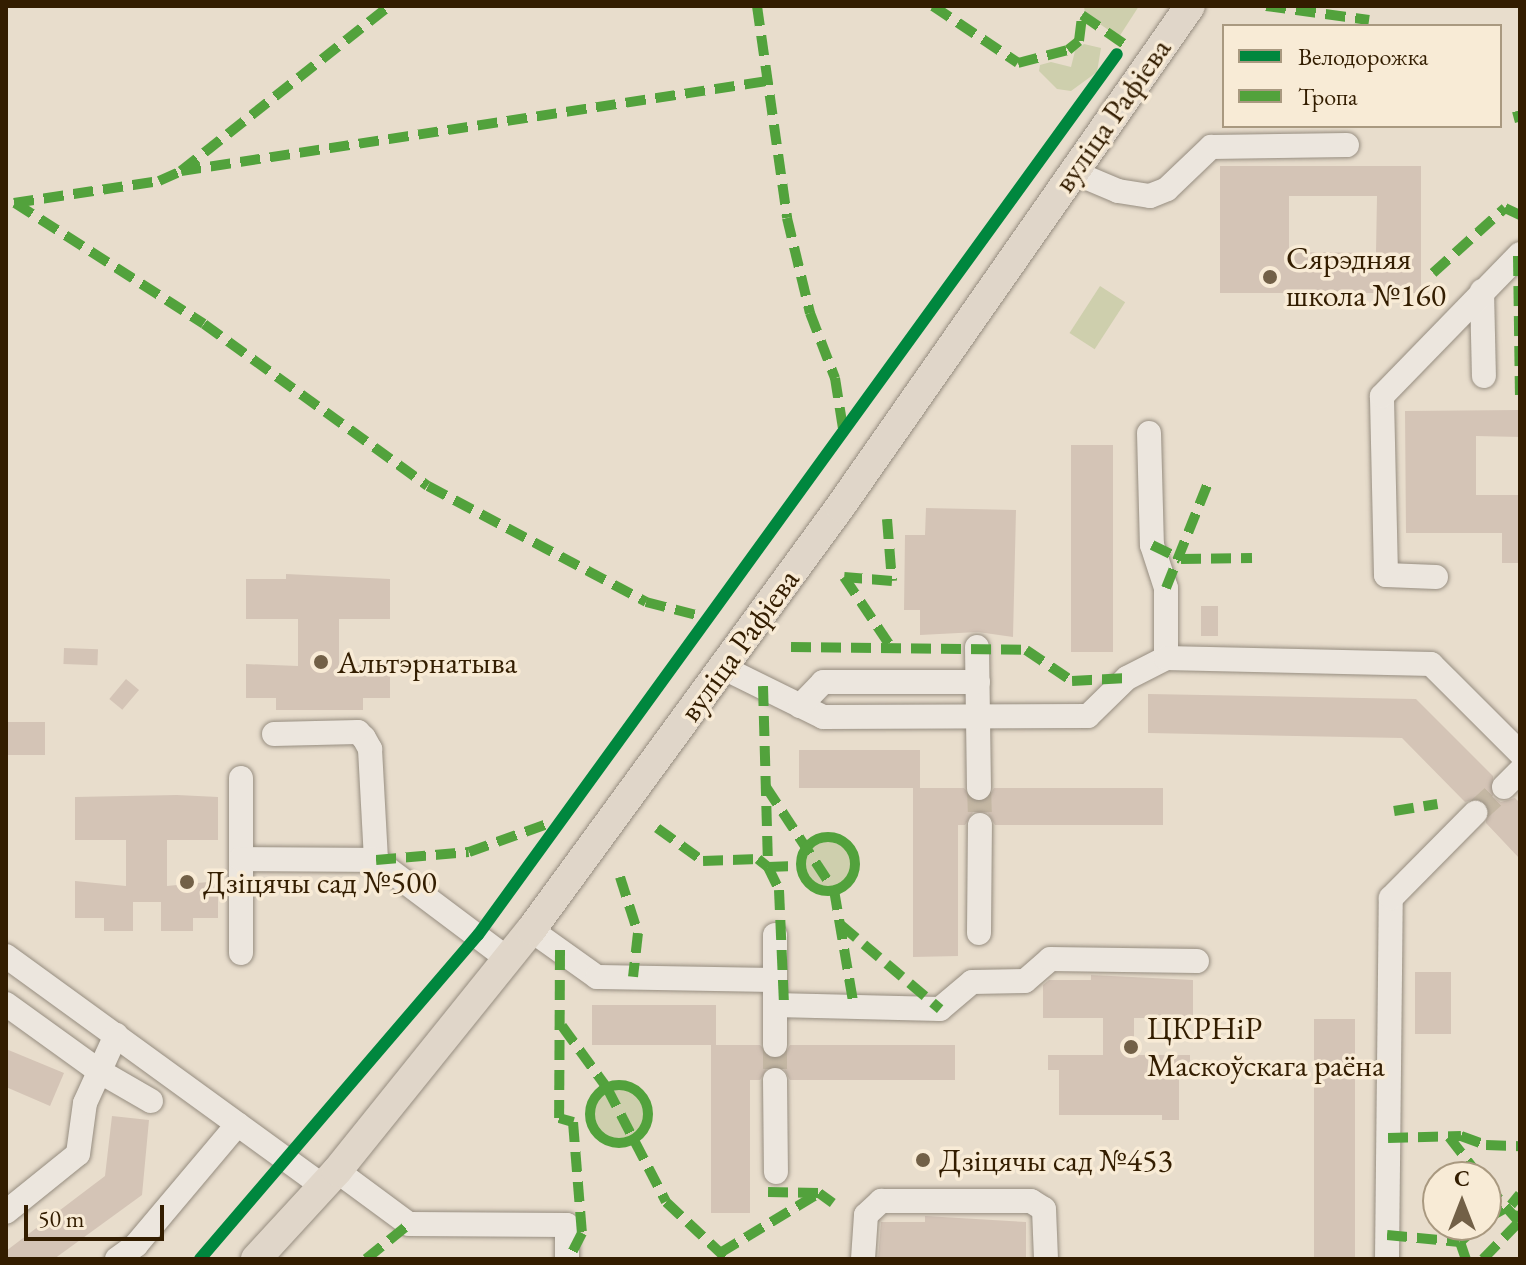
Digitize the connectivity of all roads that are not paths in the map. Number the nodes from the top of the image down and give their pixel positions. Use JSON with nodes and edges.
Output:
{"nodes":[{"id":1,"x":1190,"y":6,"type":"edge"},
{"id":2,"x":1347,"y":145,"type":"dead end"},
{"id":3,"x":1073,"y":172,"type":"junction"},
{"id":4,"x":1520,"y":254,"type":"edge"},
{"id":5,"x":1482,"y":291,"type":"junction"},
{"id":6,"x":1484,"y":376,"type":"dead end"},
{"id":7,"x":1149,"y":433,"type":"dead end"},
{"id":8,"x":1436,"y":577,"type":"dead end"},
{"id":9,"x":977,"y":647,"type":"dead end"},
{"id":10,"x":1166,"y":658,"type":"junction"},
{"id":11,"x":724,"y":668,"type":"junction"},
{"id":12,"x":978,"y":682,"type":"junction"},
{"id":13,"x":800,"y":706,"type":"junction"},
{"id":14,"x":978,"y":717,"type":"junction"},
{"id":15,"x":274,"y":734,"type":"dead end"},
{"id":16,"x":1520,"y":753,"type":"edge"},
{"id":17,"x":241,"y":778,"type":"dead end"},
{"id":18,"x":979,"y":788,"type":"tunnel mouth"},
{"id":19,"x":1475,"y":813,"type":"tunnel mouth"},
{"id":20,"x":980,"y":825,"type":"tunnel mouth"},
{"id":21,"x":241,"y":859,"type":"junction"},
{"id":22,"x":376,"y":860,"type":"junction"},
{"id":23,"x":531,"y":930,"type":"junction"},
{"id":24,"x":979,"y":933,"type":"dead end"},
{"id":25,"x":775,"y":935,"type":"dead end"},
{"id":26,"x":241,"y":953,"type":"dead end"},
{"id":27,"x":6,"y":956,"type":"edge"},
{"id":28,"x":508,"y":959,"type":"junction"},
{"id":29,"x":1197,"y":961,"type":"dead end"},
{"id":30,"x":775,"y":980,"type":"junction"},
{"id":31,"x":6,"y":1004,"type":"edge"},
{"id":32,"x":775,"y":1005,"type":"junction"},
{"id":33,"x":116,"y":1035,"type":"junction"},
{"id":34,"x":775,"y":1045,"type":"tunnel mouth"},
{"id":35,"x":99,"y":1071,"type":"junction"},
{"id":36,"x":775,"y":1080,"type":"tunnel mouth"},
{"id":37,"x":151,"y":1101,"type":"dead end"},
{"id":38,"x":238,"y":1124,"type":"junction"},
{"id":39,"x":776,"y":1172,"type":"dead end"},
{"id":40,"x":330,"y":1178,"type":"junction"},
{"id":41,"x":6,"y":1212,"type":"edge"},
{"id":42,"x":117,"y":1259,"type":"edge"},
{"id":43,"x":256,"y":1259,"type":"edge"},
{"id":44,"x":567,"y":1259,"type":"edge"},
{"id":45,"x":863,"y":1259,"type":"edge"},
{"id":46,"x":1046,"y":1259,"type":"edge"},
{"id":47,"x":1387,"y":1259,"type":"edge"}],
"edges":[{"from":1,"to":3,"type":"main road","name":"вуліца Рафіева"},
{"from":2,"to":3,"type":"lane"},
{"from":3,"to":11,"type":"main road","name":"вуліца Рафіева"},
{"from":4,"to":5,"type":"lane"},
{"from":5,"to":6,"type":"lane"},
{"from":5,"to":8,"type":"lane"},
{"from":7,"to":10,"type":"lane"},
{"from":9,"to":12,"type":"lane"},
{"from":10,"to":14,"type":"lane"},
{"from":10,"to":16,"type":"lane"},
{"from":11,"to":13,"type":"lane"},
{"from":11,"to":23,"type":"main road","name":"вуліца Рафіева"},
{"from":12,"to":13,"type":"lane"},
{"from":12,"to":14,"type":"lane"},
{"from":13,"to":14,"type":"lane"},
{"from":14,"to":18,"type":"lane"},
{"from":15,"to":22,"type":"lane"},
{"from":17,"to":21,"type":"lane"},
{"from":19,"to":47,"type":"lane"},
{"from":20,"to":24,"type":"lane"},
{"from":21,"to":22,"type":"lane"},
{"from":21,"to":26,"type":"lane"},
{"from":22,"to":28,"type":"lane"},
{"from":23,"to":28,"type":"main road","name":"вуліца Рафіева"},
{"from":23,"to":30,"type":"lane"},
{"from":25,"to":30,"type":"lane"},
{"from":27,"to":33,"type":"lane"},
{"from":28,"to":40,"type":"main road","name":"вуліца Рафіева"},
{"from":29,"to":32,"type":"lane"},
{"from":30,"to":32,"type":"lane"},
{"from":31,"to":35,"type":"lane"},
{"from":32,"to":34,"type":"lane"},
{"from":33,"to":35,"type":"lane"},
{"from":33,"to":38,"type":"lane"},
{"from":35,"to":37,"type":"lane"},
{"from":35,"to":41,"type":"lane"},
{"from":36,"to":39,"type":"lane"},
{"from":38,"to":40,"type":"lane"},
{"from":38,"to":42,"type":"lane"},
{"from":40,"to":43,"type":"main road","name":"вуліца Рафіева"},
{"from":40,"to":44,"type":"lane"},
{"from":45,"to":46,"type":"lane"}]}
